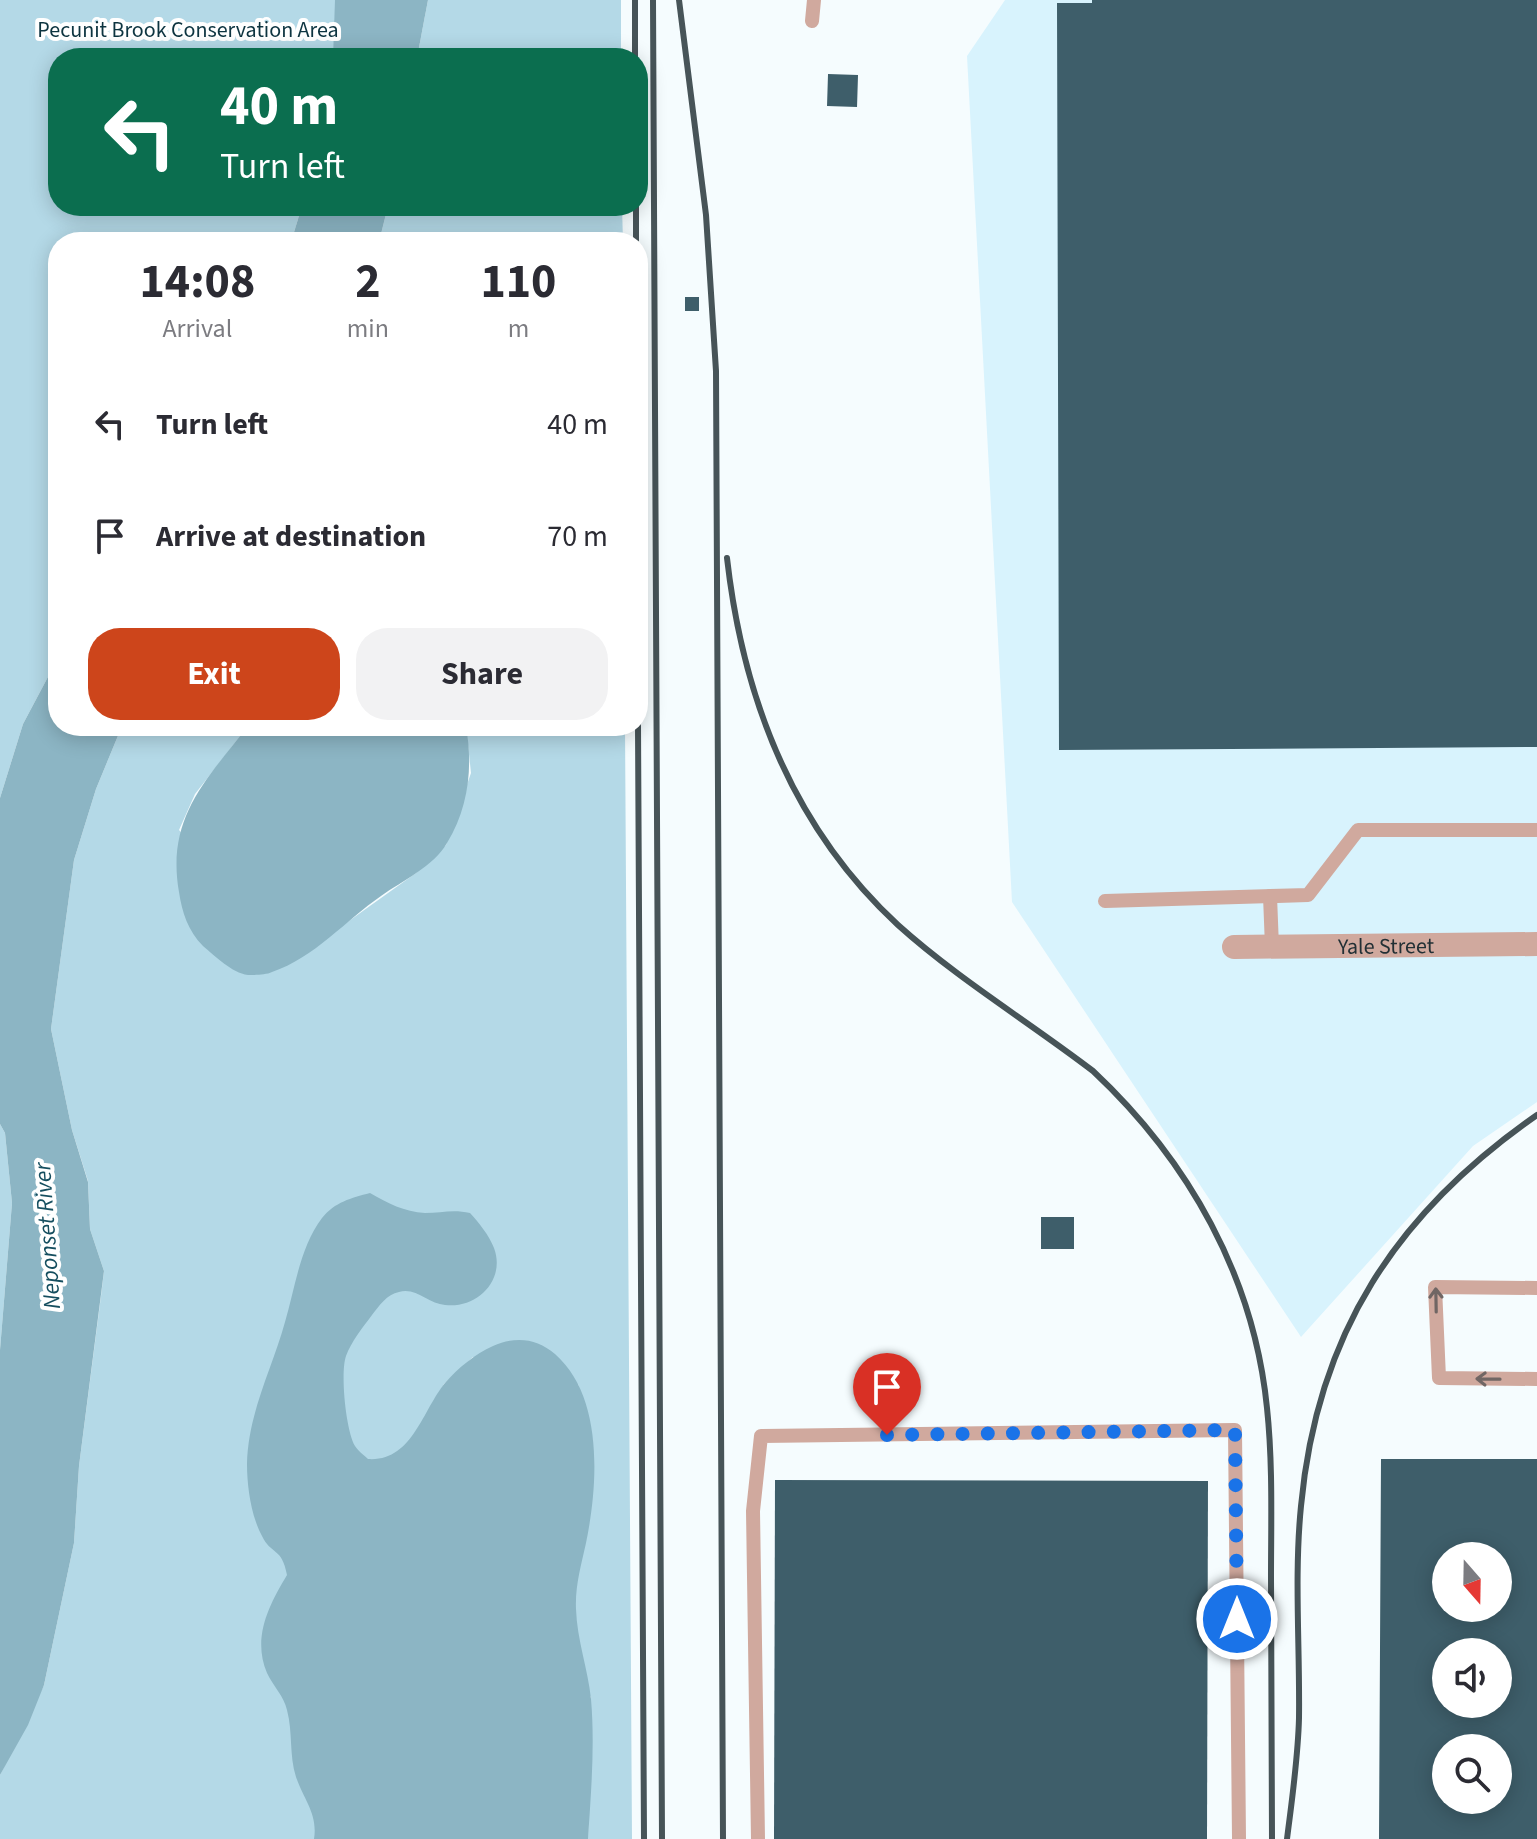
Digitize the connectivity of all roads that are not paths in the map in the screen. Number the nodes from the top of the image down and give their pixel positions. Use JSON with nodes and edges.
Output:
{"nodes":[{"id":1,"x":814,"y":0,"type":"edge"},
{"id":2,"x":812,"y":21,"type":"dead end"},
{"id":3,"x":1537,"y":830,"type":"edge"},
{"id":4,"x":1270,"y":896,"type":"junction"},
{"id":5,"x":1105,"y":901,"type":"dead end"},
{"id":6,"x":1537,"y":944,"type":"edge"},
{"id":7,"x":1234,"y":947,"type":"dead end"},
{"id":8,"x":1272,"y":947,"type":"junction"},
{"id":9,"x":1537,"y":1288,"type":"edge"},
{"id":10,"x":1537,"y":1379,"type":"edge"},
{"id":11,"x":758,"y":1839,"type":"edge"},
{"id":12,"x":1239,"y":1839,"type":"edge"}],
"edges":[{"from":1,"to":2,"type":"lane"},
{"from":3,"to":4,"type":"lane"},
{"from":4,"to":5,"type":"lane"},
{"from":4,"to":8,"type":"lane"},
{"from":6,"to":8,"type":"street","name":"Yale Street"},
{"from":7,"to":8,"type":"street","name":"Yale Street"},
{"from":10,"to":9,"type":"lane","one_way":true},
{"from":11,"to":12,"type":"lane"}]}
